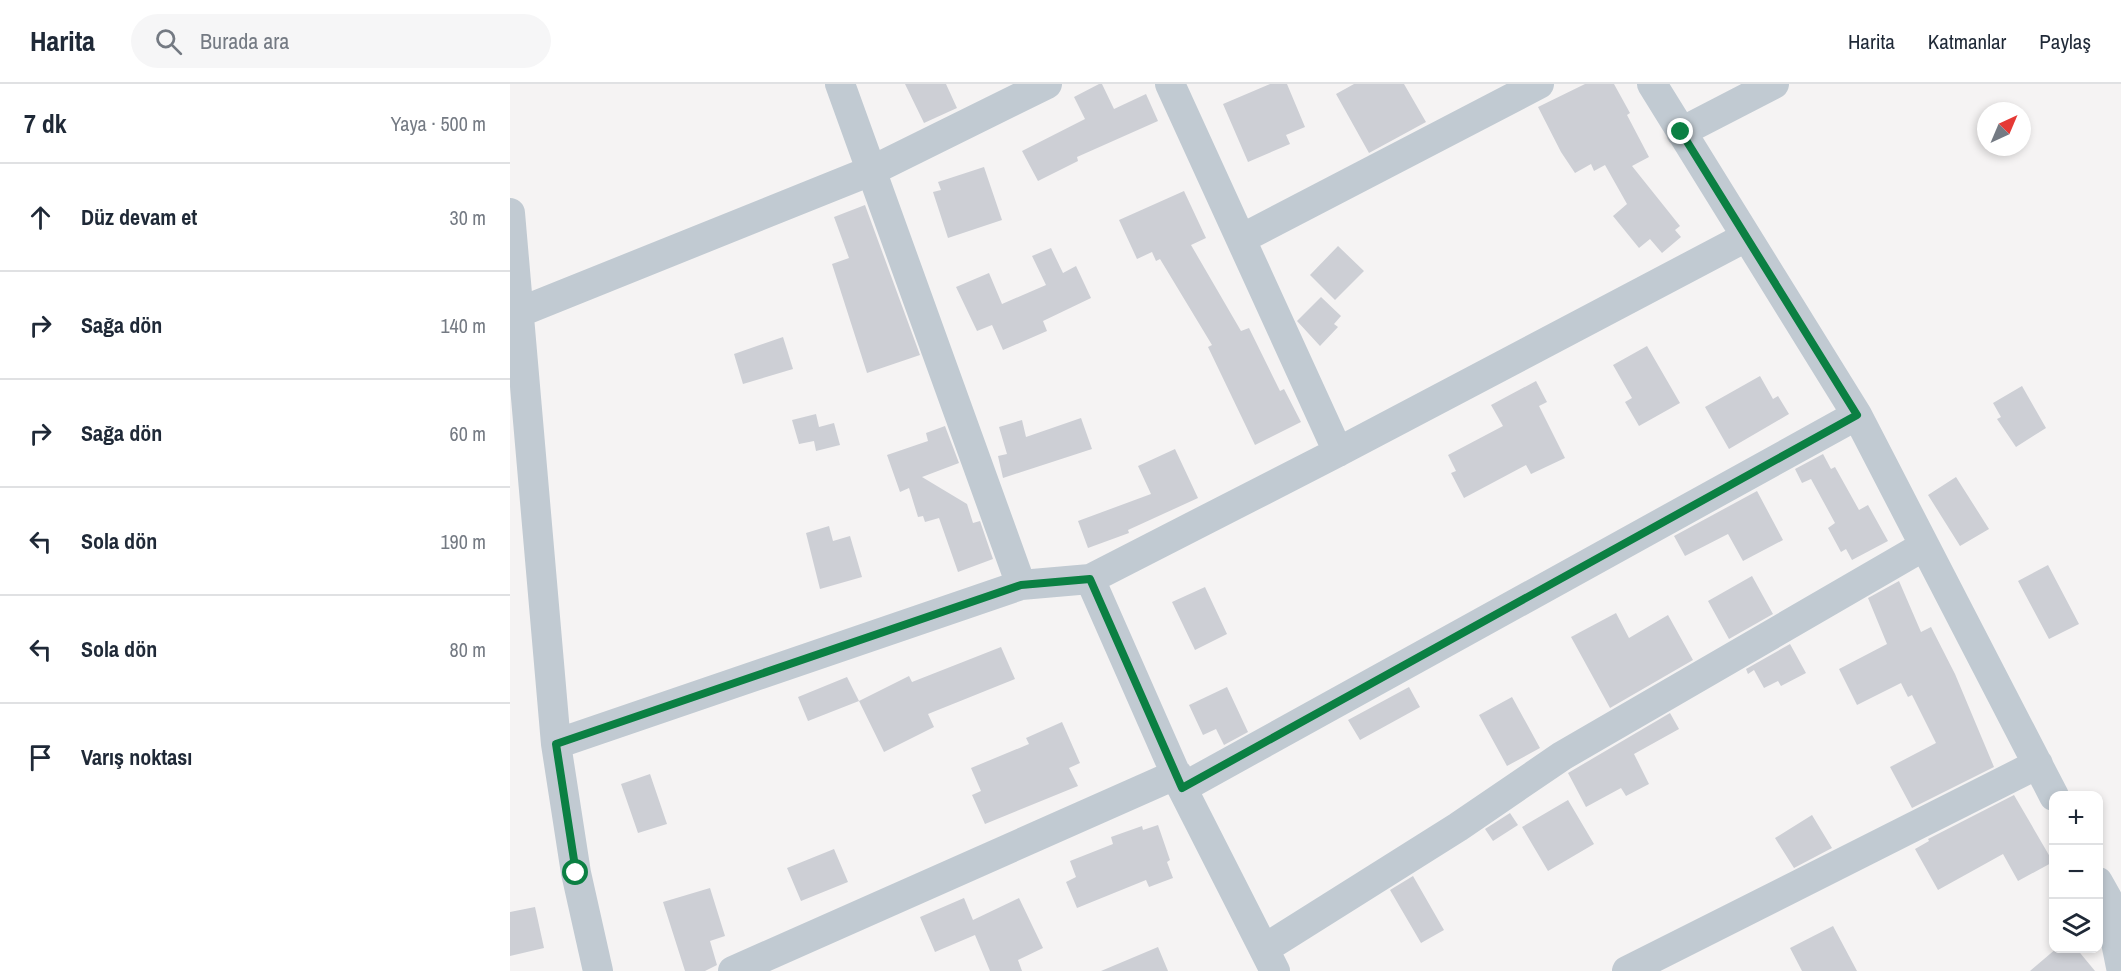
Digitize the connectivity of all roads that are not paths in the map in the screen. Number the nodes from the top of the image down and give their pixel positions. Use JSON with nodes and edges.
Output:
{"nodes":[{"id":1,"x":840,"y":84,"type":"edge"},
{"id":2,"x":1047,"y":84,"type":"edge"},
{"id":3,"x":1170,"y":84,"type":"edge"},
{"id":4,"x":1539,"y":84,"type":"edge"},
{"id":5,"x":1652,"y":84,"type":"edge"},
{"id":6,"x":1774,"y":84,"type":"edge"},
{"id":7,"x":1681,"y":132,"type":"junction"},
{"id":8,"x":873,"y":170,"type":"junction"},
{"id":9,"x":510,"y":213,"type":"edge"},
{"id":10,"x":1746,"y":237,"type":"junction"},
{"id":11,"x":1240,"y":239,"type":"junction"},
{"id":12,"x":519,"y":312,"type":"junction"},
{"id":13,"x":1857,"y":415,"type":"junction"},
{"id":14,"x":1338,"y":452,"type":"junction"},
{"id":15,"x":1924,"y":546,"type":"junction"},
{"id":16,"x":1090,"y":579,"type":"junction"},
{"id":17,"x":1021,"y":585,"type":"junction"},
{"id":18,"x":556,"y":744,"type":"junction"},
{"id":19,"x":2038,"y":764,"type":"junction"},
{"id":20,"x":1180,"y":781,"type":"junction"},
{"id":21,"x":2052,"y":791,"type":"edge"},
{"id":22,"x":2103,"y":891,"type":"edge"},
{"id":23,"x":2120,"y":954,"type":"edge"},
{"id":24,"x":1270,"y":960,"type":"edge"},
{"id":25,"x":598,"y":971,"type":"edge"},
{"id":26,"x":733,"y":971,"type":"edge"},
{"id":27,"x":1627,"y":971,"type":"edge"}],
"edges":[{"from":1,"to":8,"type":"street"},
{"from":2,"to":8,"type":"street"},
{"from":3,"to":11,"type":"street"},
{"from":4,"to":11,"type":"street"},
{"from":5,"to":7,"type":"street"},
{"from":6,"to":7,"type":"street"},
{"from":7,"to":10,"type":"street"},
{"from":8,"to":12,"type":"street"},
{"from":8,"to":17,"type":"street"},
{"from":9,"to":12,"type":"street"},
{"from":10,"to":13,"type":"street"},
{"from":10,"to":14,"type":"street"},
{"from":11,"to":14,"type":"street"},
{"from":12,"to":18,"type":"street"},
{"from":13,"to":15,"type":"street"},
{"from":13,"to":20,"type":"street"},
{"from":14,"to":16,"type":"street"},
{"from":15,"to":19,"type":"street"},
{"from":15,"to":24,"type":"street"},
{"from":16,"to":17,"type":"street"},
{"from":16,"to":20,"type":"street"},
{"from":17,"to":18,"type":"street"},
{"from":18,"to":25,"type":"street"},
{"from":19,"to":21,"type":"street"},
{"from":19,"to":27,"type":"street"},
{"from":20,"to":24,"type":"street"},
{"from":20,"to":26,"type":"street"},
{"from":22,"to":23,"type":"street"}]}
